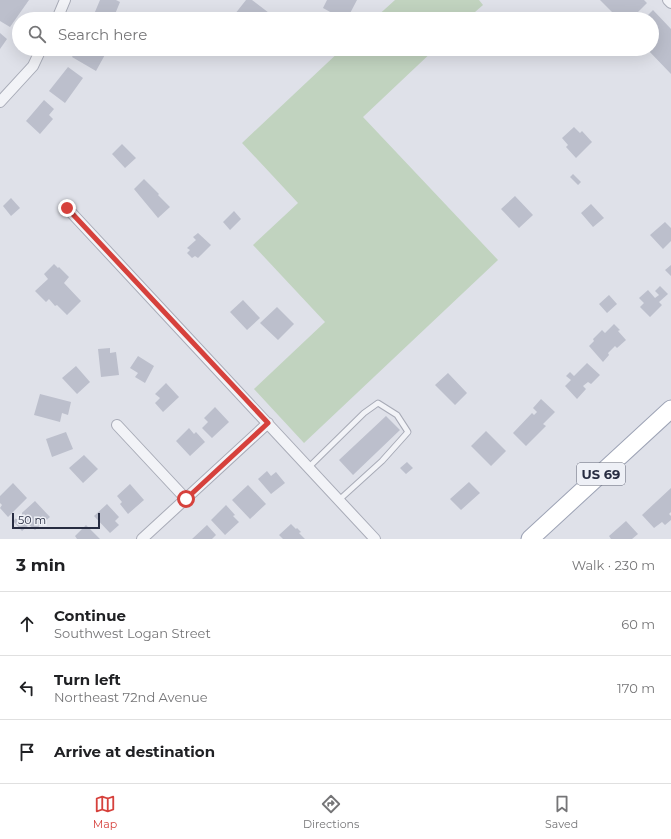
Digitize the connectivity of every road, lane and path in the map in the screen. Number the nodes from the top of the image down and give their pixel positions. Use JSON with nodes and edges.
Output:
{"nodes":[{"id":1,"x":65,"y":0,"type":"edge"},
{"id":2,"x":668,"y":0,"type":"edge"},
{"id":3,"x":671,"y":3,"type":"edge"},
{"id":4,"x":60,"y":12,"type":"edge"},
{"id":5,"x":38,"y":56,"type":"edge"},
{"id":6,"x":0,"y":102,"type":"edge"},
{"id":7,"x":67,"y":208,"type":"dead end"},
{"id":8,"x":671,"y":409,"type":"edge"},
{"id":9,"x":268,"y":423,"type":"junction"},
{"id":10,"x":117,"y":425,"type":"dead end"},
{"id":11,"x":309,"y":467,"type":"junction"},
{"id":12,"x":186,"y":499,"type":"junction"},
{"id":13,"x":339,"y":500,"type":"junction"},
{"id":14,"x":142,"y":539,"type":"edge"},
{"id":15,"x":375,"y":539,"type":"edge"},
{"id":16,"x":530,"y":539,"type":"edge"}],
"edges":[{"from":1,"to":4,"type":"street"},
{"from":2,"to":3,"type":"street"},
{"from":5,"to":6,"type":"street"},
{"from":7,"to":9,"type":"street"},
{"from":8,"to":16,"type":"main road","number":"US 69"},
{"from":9,"to":11,"type":"street"},
{"from":9,"to":12,"type":"street"},
{"from":10,"to":12,"type":"street"},
{"from":11,"to":13,"type":"street"},
{"from":11,"to":13,"type":"lane"},
{"from":12,"to":14,"type":"street"},
{"from":13,"to":15,"type":"street"}]}
